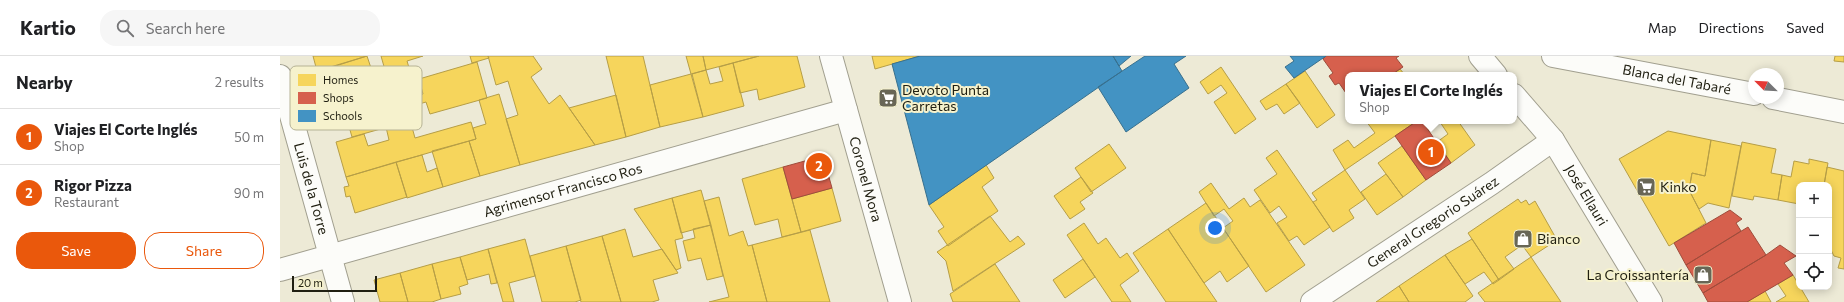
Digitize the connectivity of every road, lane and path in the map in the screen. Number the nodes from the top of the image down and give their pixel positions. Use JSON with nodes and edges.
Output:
{"nodes":[{"id":1,"x":831,"y":56,"type":"edge"},
{"id":2,"x":1480,"y":56,"type":"edge"},
{"id":3,"x":1553,"y":56,"type":"edge"},
{"id":4,"x":1493,"y":72,"type":"edge"},
{"id":5,"x":280,"y":76,"type":"edge"},
{"id":6,"x":1748,"y":93,"type":"edge"},
{"id":7,"x":1517,"y":98,"type":"edge"},
{"id":8,"x":1784,"y":100,"type":"edge"},
{"id":9,"x":846,"y":110,"type":"junction"},
{"id":10,"x":290,"y":112,"type":"edge"},
{"id":11,"x":1844,"y":112,"type":"edge"},
{"id":12,"x":295,"y":130,"type":"edge"},
{"id":13,"x":1553,"y":140,"type":"junction"},
{"id":14,"x":330,"y":256,"type":"junction"},
{"id":15,"x":280,"y":270,"type":"edge"},
{"id":16,"x":342,"y":302,"type":"edge"},
{"id":17,"x":900,"y":302,"type":"edge"},
{"id":18,"x":1312,"y":302,"type":"edge"},
{"id":19,"x":1650,"y":302,"type":"edge"}],
"edges":[{"from":1,"to":9,"type":"street","name":"Coronel Mora"},
{"from":2,"to":4,"type":"street"},
{"from":3,"to":6,"type":"street","name":"Blanca del Tabaré"},
{"from":5,"to":10,"type":"street","name":"Luis de la Torre"},
{"from":7,"to":13,"type":"street","name":"José Ellauri"},
{"from":8,"to":11,"type":"street"},
{"from":9,"to":14,"type":"street","name":"Agrimensor Francisco Ros"},
{"from":9,"to":17,"type":"street","name":"Coronel Mora"},
{"from":12,"to":14,"type":"street","name":"Luis de la Torre"},
{"from":13,"to":18,"type":"street","name":"General Gregorio Suárez"},
{"from":13,"to":19,"type":"street","name":"José Ellauri"},
{"from":14,"to":15,"type":"street","name":"Agrimensor Francisco Ros"},
{"from":14,"to":16,"type":"street","name":"Luis de la Torre"}]}
